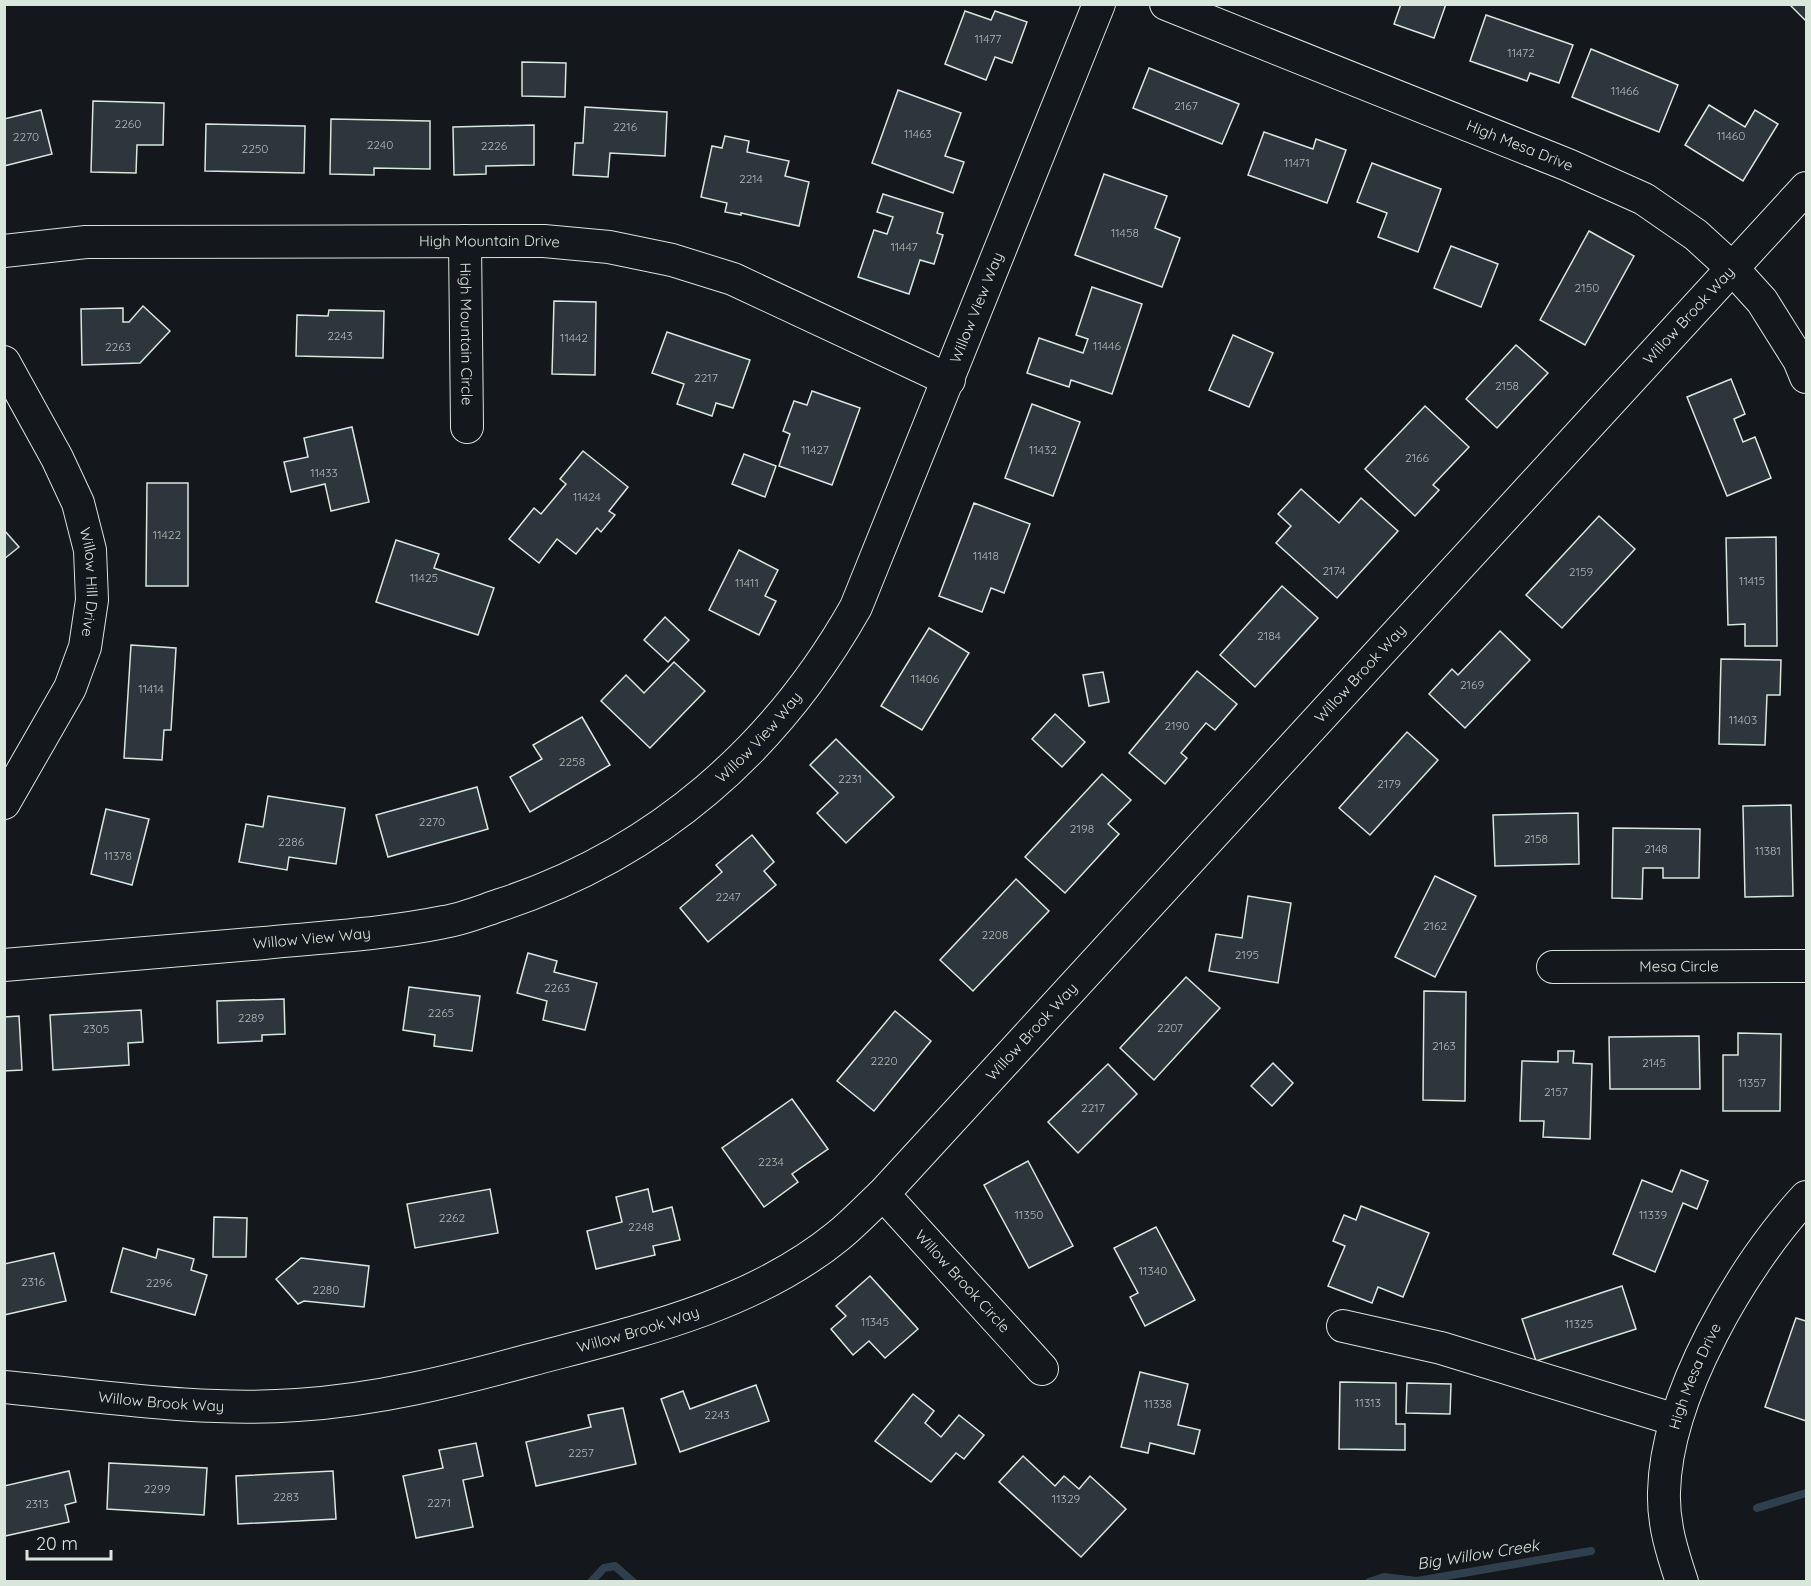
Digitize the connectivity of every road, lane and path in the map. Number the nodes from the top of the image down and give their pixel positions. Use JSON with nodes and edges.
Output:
{"nodes":[{"id":1,"x":1099,"y":4,"type":"edge"},
{"id":2,"x":1166,"y":4,"type":"edge"},
{"id":3,"x":1806,"y":188,"type":"edge"},
{"id":4,"x":465,"y":242,"type":"junction"},
{"id":5,"x":4,"y":251,"type":"edge"},
{"id":6,"x":1732,"y":268,"type":"junction"},
{"id":7,"x":4,"y":362,"type":"edge"},
{"id":8,"x":1806,"y":377,"type":"edge"},
{"id":9,"x":949,"y":380,"type":"junction"},
{"id":10,"x":467,"y":427,"type":"dead end"},
{"id":11,"x":4,"y":802,"type":"edge"},
{"id":12,"x":4,"y":966,"type":"edge"},
{"id":13,"x":1806,"y":966,"type":"edge"},
{"id":14,"x":1553,"y":967,"type":"dead end"},
{"id":15,"x":882,"y":1194,"type":"junction"},
{"id":16,"x":1806,"y":1197,"type":"edge"},
{"id":17,"x":1343,"y":1326,"type":"dead end"},
{"id":18,"x":1042,"y":1369,"type":"dead end"},
{"id":19,"x":4,"y":1388,"type":"edge"},
{"id":20,"x":1676,"y":1420,"type":"junction"},
{"id":21,"x":1682,"y":1581,"type":"edge"}],
"edges":[{"from":1,"to":9,"type":"street","name":"Willow View Way"},
{"from":2,"to":6,"type":"street","name":"High Mesa Drive"},
{"from":3,"to":6,"type":"street","name":"Willow Brook Way"},
{"from":4,"to":5,"type":"street","name":"High Mountain Drive"},
{"from":4,"to":9,"type":"street","name":"High Mountain Drive"},
{"from":4,"to":10,"type":"street","name":"High Mountain Circle"},
{"from":6,"to":8,"type":"street","name":"High Mesa Drive"},
{"from":6,"to":15,"type":"street","name":"Willow Brook Way"},
{"from":7,"to":11,"type":"street","name":"Willow Hill Drive"},
{"from":9,"to":12,"type":"street","name":"Willow View Way"},
{"from":13,"to":14,"type":"street","name":"Mesa Circle"},
{"from":15,"to":18,"type":"street","name":"Willow Brook Circle"},
{"from":15,"to":19,"type":"street","name":"Willow Brook Way"},
{"from":16,"to":20,"type":"street","name":"High Mesa Drive"},
{"from":17,"to":20,"type":"street"},
{"from":20,"to":21,"type":"street","name":"High Mesa Drive"}]}
